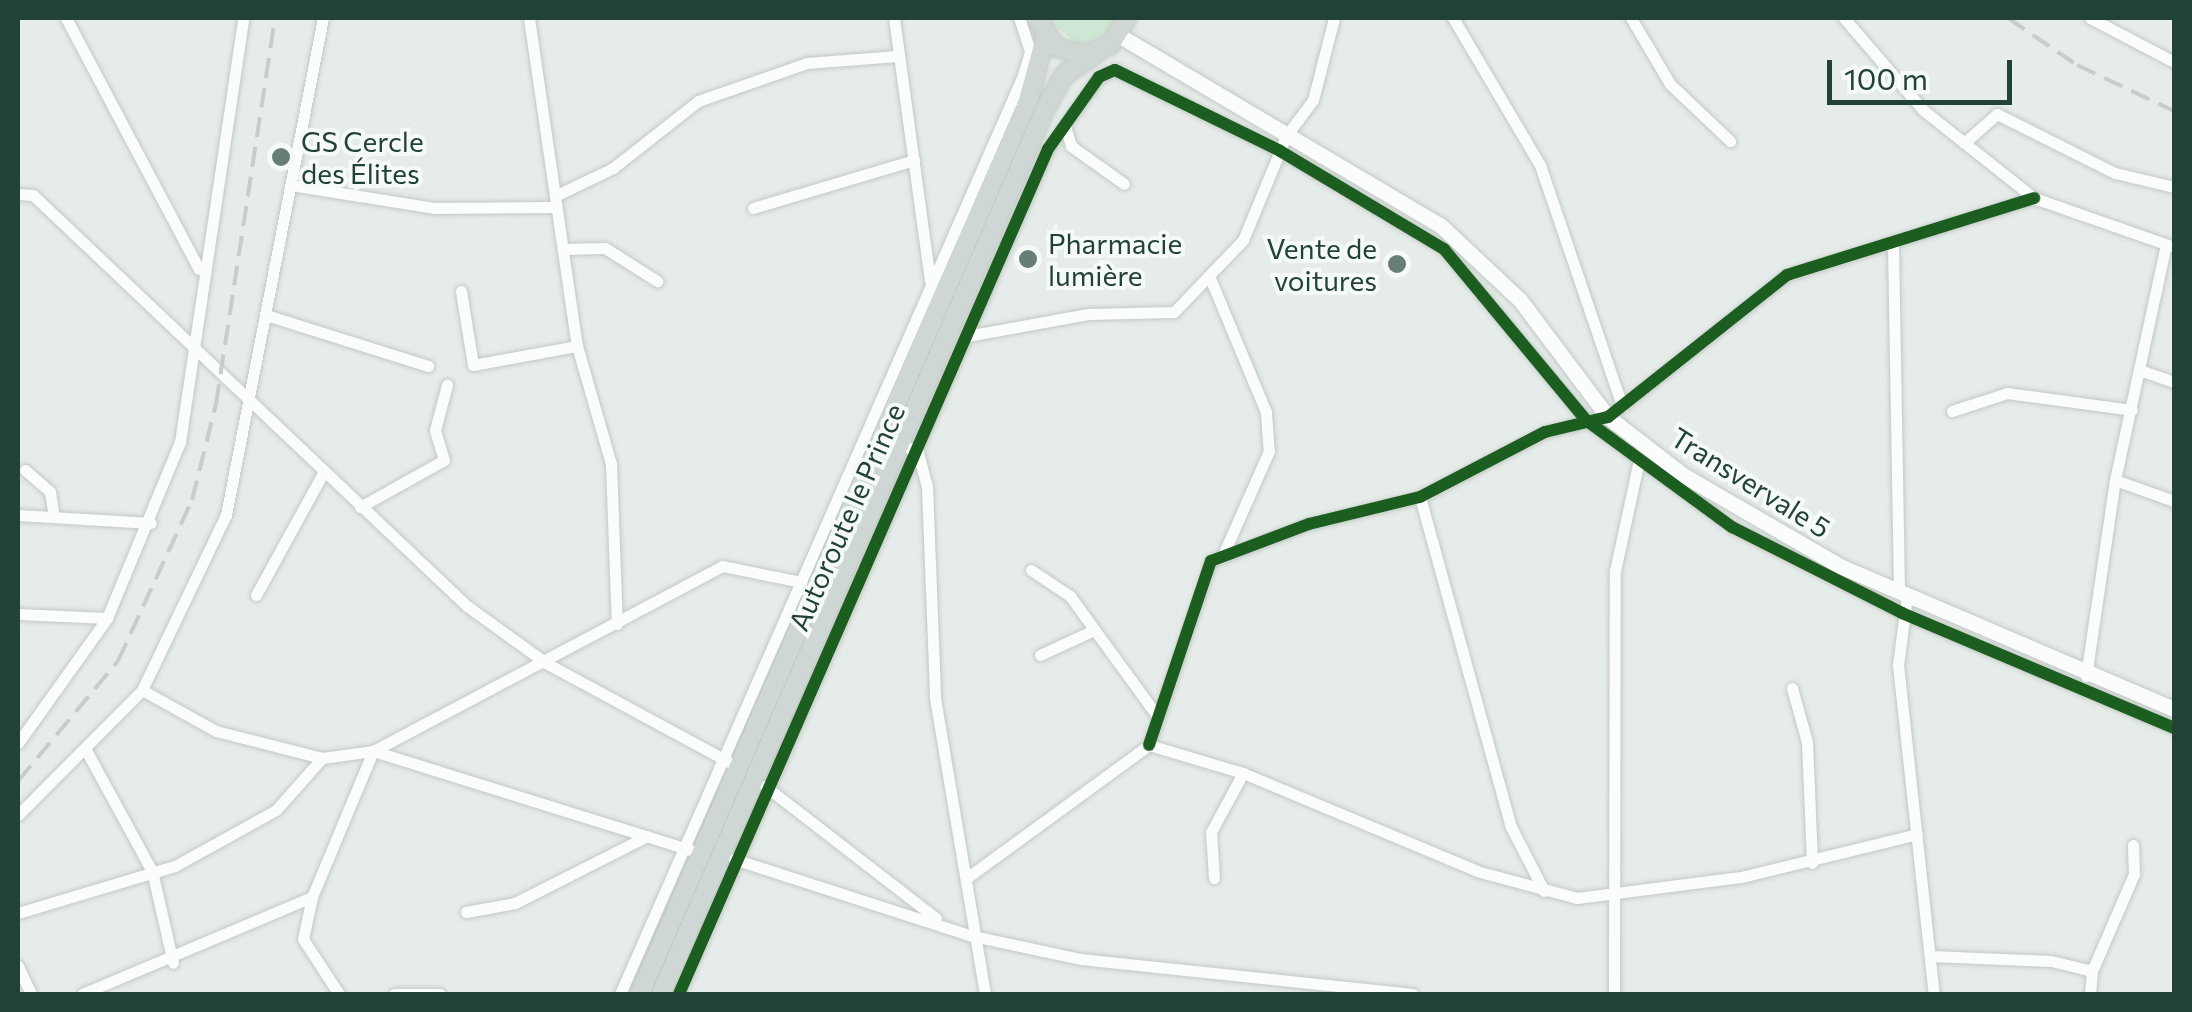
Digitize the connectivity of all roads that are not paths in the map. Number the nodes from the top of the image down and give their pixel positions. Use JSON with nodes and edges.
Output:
{"nodes":[{"id":1,"x":66,"y":18,"type":"edge"},
{"id":2,"x":243,"y":18,"type":"edge"},
{"id":3,"x":323,"y":18,"type":"edge"},
{"id":4,"x":529,"y":18,"type":"edge"},
{"id":5,"x":894,"y":18,"type":"edge"},
{"id":6,"x":1020,"y":18,"type":"edge"},
{"id":7,"x":1036,"y":18,"type":"edge"},
{"id":8,"x":1334,"y":18,"type":"edge"},
{"id":9,"x":1453,"y":18,"type":"edge"},
{"id":10,"x":1631,"y":18,"type":"edge"},
{"id":11,"x":1844,"y":18,"type":"edge"},
{"id":12,"x":2090,"y":18,"type":"edge"},
{"id":13,"x":2107,"y":21,"type":"edge"},
{"id":14,"x":1124,"y":26,"type":"edge"},
{"id":15,"x":1046,"y":38,"type":"junction"},
{"id":16,"x":1098,"y":52,"type":"junction"},
{"id":17,"x":898,"y":56,"type":"junction"},
{"id":18,"x":2174,"y":62,"type":"edge"},
{"id":19,"x":1065,"y":126,"type":"junction"},
{"id":20,"x":1007,"y":129,"type":"junction"},
{"id":21,"x":1730,"y":141,"type":"dead end"},
{"id":22,"x":1964,"y":142,"type":"junction"},
{"id":23,"x":1283,"y":144,"type":"junction"},
{"id":24,"x":914,"y":160,"type":"junction"},
{"id":25,"x":1124,"y":184,"type":"dead end"},
{"id":26,"x":297,"y":186,"type":"junction"},
{"id":27,"x":2174,"y":186,"type":"edge"},
{"id":28,"x":18,"y":194,"type":"edge"},
{"id":29,"x":2034,"y":198,"type":"junction"},
{"id":30,"x":556,"y":201,"type":"junction"},
{"id":31,"x":753,"y":208,"type":"dead end"},
{"id":32,"x":1893,"y":245,"type":"junction"},
{"id":33,"x":2170,"y":246,"type":"edge"},
{"id":34,"x":563,"y":249,"type":"junction"},
{"id":35,"x":992,"y":256,"type":"junction"},
{"id":36,"x":199,"y":268,"type":"junction"},
{"id":37,"x":1210,"y":278,"type":"junction"},
{"id":38,"x":657,"y":281,"type":"dead end"},
{"id":39,"x":930,"y":285,"type":"junction"},
{"id":40,"x":461,"y":291,"type":"dead end"},
{"id":41,"x":266,"y":315,"type":"junction"},
{"id":42,"x":968,"y":336,"type":"junction"},
{"id":43,"x":578,"y":346,"type":"junction"},
{"id":44,"x":195,"y":347,"type":"junction"},
{"id":45,"x":428,"y":366,"type":"dead end"},
{"id":46,"x":2142,"y":371,"type":"junction"},
{"id":47,"x":2174,"y":382,"type":"edge"},
{"id":48,"x":447,"y":385,"type":"dead end"},
{"id":49,"x":246,"y":399,"type":"junction"},
{"id":50,"x":1622,"y":406,"type":"junction"},
{"id":51,"x":1952,"y":410,"type":"dead end"},
{"id":52,"x":2132,"y":410,"type":"junction"},
{"id":53,"x":1608,"y":417,"type":"junction"},
{"id":54,"x":1587,"y":421,"type":"junction"},
{"id":55,"x":900,"y":444,"type":"junction"},
{"id":56,"x":918,"y":454,"type":"junction"},
{"id":57,"x":1638,"y":465,"type":"junction"},
{"id":58,"x":25,"y":470,"type":"dead end"},
{"id":59,"x":324,"y":473,"type":"junction"},
{"id":60,"x":2115,"y":480,"type":"junction"},
{"id":61,"x":1420,"y":497,"type":"junction"},
{"id":62,"x":2174,"y":501,"type":"edge"},
{"id":63,"x":360,"y":508,"type":"junction"},
{"id":64,"x":18,"y":515,"type":"edge"},
{"id":65,"x":54,"y":518,"type":"junction"},
{"id":66,"x":151,"y":523,"type":"junction"},
{"id":67,"x":1222,"y":557,"type":"junction"},
{"id":68,"x":1031,"y":570,"type":"dead end"},
{"id":69,"x":802,"y":582,"type":"junction"},
{"id":70,"x":1903,"y":594,"type":"junction"},
{"id":71,"x":256,"y":595,"type":"dead end"},
{"id":72,"x":18,"y":614,"type":"edge"},
{"id":73,"x":1902,"y":614,"type":"junction"},
{"id":74,"x":107,"y":618,"type":"junction"},
{"id":75,"x":617,"y":624,"type":"junction"},
{"id":76,"x":1094,"y":630,"type":"junction"},
{"id":77,"x":1040,"y":655,"type":"dead end"},
{"id":78,"x":546,"y":663,"type":"junction"},
{"id":79,"x":2086,"y":676,"type":"junction"},
{"id":80,"x":1792,"y":688,"type":"dead end"},
{"id":81,"x":142,"y":690,"type":"junction"},
{"id":82,"x":2174,"y":709,"type":"edge"},
{"id":83,"x":1155,"y":713,"type":"junction"},
{"id":84,"x":2174,"y":728,"type":"edge"},
{"id":85,"x":18,"y":743,"type":"edge"},
{"id":86,"x":1149,"y":745,"type":"junction"},
{"id":87,"x":374,"y":751,"type":"junction"},
{"id":88,"x":87,"y":752,"type":"junction"},
{"id":89,"x":322,"y":758,"type":"junction"},
{"id":90,"x":731,"y":763,"type":"junction"},
{"id":91,"x":1243,"y":772,"type":"junction"},
{"id":92,"x":760,"y":784,"type":"junction"},
{"id":93,"x":18,"y":814,"type":"edge"},
{"id":94,"x":1917,"y":834,"type":"junction"},
{"id":95,"x":648,"y":836,"type":"junction"},
{"id":96,"x":2134,"y":845,"type":"dead end"},
{"id":97,"x":692,"y":850,"type":"junction"},
{"id":98,"x":720,"y":854,"type":"junction"},
{"id":99,"x":739,"y":861,"type":"junction"},
{"id":100,"x":1812,"y":863,"type":"junction"},
{"id":101,"x":152,"y":871,"type":"junction"},
{"id":102,"x":968,"y":877,"type":"junction"},
{"id":103,"x":1214,"y":878,"type":"dead end"},
{"id":104,"x":1544,"y":891,"type":"junction"},
{"id":105,"x":1616,"y":892,"type":"junction"},
{"id":106,"x":312,"y":897,"type":"junction"},
{"id":107,"x":18,"y":912,"type":"edge"},
{"id":108,"x":466,"y":912,"type":"dead end"},
{"id":109,"x":944,"y":924,"type":"junction"},
{"id":110,"x":974,"y":936,"type":"junction"},
{"id":111,"x":1930,"y":956,"type":"junction"},
{"id":112,"x":173,"y":962,"type":"junction"},
{"id":113,"x":18,"y":966,"type":"edge"},
{"id":114,"x":2092,"y":971,"type":"junction"},
{"id":115,"x":1246,"y":980,"type":"junction"},
{"id":116,"x":32,"y":994,"type":"edge"},
{"id":117,"x":82,"y":994,"type":"edge"},
{"id":118,"x":340,"y":994,"type":"edge"},
{"id":119,"x":394,"y":994,"type":"edge"},
{"id":120,"x":440,"y":994,"type":"edge"},
{"id":121,"x":620,"y":994,"type":"edge"},
{"id":122,"x":640,"y":994,"type":"edge"},
{"id":123,"x":661,"y":994,"type":"edge"},
{"id":124,"x":679,"y":994,"type":"edge"},
{"id":125,"x":985,"y":994,"type":"edge"},
{"id":126,"x":1251,"y":994,"type":"edge"},
{"id":127,"x":1412,"y":994,"type":"edge"},
{"id":128,"x":1614,"y":994,"type":"edge"},
{"id":129,"x":1934,"y":994,"type":"edge"},
{"id":130,"x":2090,"y":994,"type":"edge"}],
"edges":[{"from":1,"to":36,"type":"street"},
{"from":2,"to":36,"type":"street"},
{"from":3,"to":26,"type":"street"},
{"from":4,"to":30,"type":"street"},
{"from":5,"to":17,"type":"street"},
{"from":6,"to":20,"type":"street"},
{"from":7,"to":15,"type":"main road"},
{"from":8,"to":23,"type":"street"},
{"from":9,"to":50,"type":"street"},
{"from":10,"to":21,"type":"street"},
{"from":11,"to":22,"type":"street"},
{"from":12,"to":13,"type":"street"},
{"from":13,"to":18,"type":"street"},
{"from":14,"to":16,"type":"main road","name":"Autoroute le Prince"},
{"from":14,"to":23,"type":"main road","name":"Transvervale 5"},
{"from":15,"to":16,"type":"main road"},
{"from":15,"to":20,"type":"main road","name":"Autoroute le Prince"},
{"from":16,"to":35,"type":"main road","name":"Autoroute le Prince"},
{"from":17,"to":24,"type":"street"},
{"from":17,"to":30,"type":"street"},
{"from":19,"to":23,"type":"street"},
{"from":19,"to":25,"type":"street"},
{"from":19,"to":35,"type":"street"},
{"from":20,"to":39,"type":"street"},
{"from":20,"to":90,"type":"main road","name":"Autoroute le Prince"},
{"from":22,"to":27,"type":"street"},
{"from":22,"to":29,"type":"street"},
{"from":23,"to":37,"type":"street"},
{"from":23,"to":53,"type":"main road","name":"Transvervale 5"},
{"from":23,"to":54,"type":"street"},
{"from":24,"to":31,"type":"street"},
{"from":24,"to":39,"type":"street"},
{"from":26,"to":30,"type":"street"},
{"from":26,"to":41,"type":"street"},
{"from":28,"to":44,"type":"street"},
{"from":29,"to":32,"type":"street"},
{"from":29,"to":33,"type":"street"},
{"from":30,"to":34,"type":"street"},
{"from":32,"to":50,"type":"street"},
{"from":32,"to":70,"type":"street"},
{"from":33,"to":46,"type":"street"},
{"from":34,"to":38,"type":"street"},
{"from":34,"to":43,"type":"street"},
{"from":35,"to":42,"type":"street"},
{"from":35,"to":55,"type":"main road","name":"Autoroute le Prince"},
{"from":36,"to":44,"type":"street"},
{"from":37,"to":42,"type":"street"},
{"from":37,"to":67,"type":"street"},
{"from":39,"to":69,"type":"street"},
{"from":40,"to":43,"type":"street"},
{"from":41,"to":45,"type":"street"},
{"from":41,"to":49,"type":"street"},
{"from":42,"to":56,"type":"street"},
{"from":43,"to":75,"type":"street"},
{"from":44,"to":49,"type":"street"},
{"from":44,"to":66,"type":"street"},
{"from":46,"to":47,"type":"street"},
{"from":46,"to":52,"type":"street"},
{"from":48,"to":63,"type":"street"},
{"from":49,"to":59,"type":"street"},
{"from":49,"to":81,"type":"street"},
{"from":50,"to":53,"type":"street"},
{"from":51,"to":52,"type":"street"},
{"from":52,"to":60,"type":"street"},
{"from":53,"to":54,"type":"street"},
{"from":53,"to":70,"type":"main road","name":"Transvervale 5"},
{"from":54,"to":57,"type":"street"},
{"from":54,"to":61,"type":"street"},
{"from":55,"to":56,"type":"street"},
{"from":55,"to":92,"type":"main road","name":"Autoroute le Prince"},
{"from":56,"to":92,"type":"street"},
{"from":56,"to":102,"type":"street"},
{"from":57,"to":73,"type":"street"},
{"from":57,"to":105,"type":"street"},
{"from":58,"to":65,"type":"street"},
{"from":59,"to":63,"type":"street"},
{"from":59,"to":71,"type":"street"},
{"from":60,"to":62,"type":"street"},
{"from":60,"to":79,"type":"street"},
{"from":61,"to":67,"type":"street"},
{"from":61,"to":104,"type":"street"},
{"from":63,"to":78,"type":"street"},
{"from":64,"to":65,"type":"street"},
{"from":65,"to":66,"type":"street"},
{"from":66,"to":74,"type":"street"},
{"from":67,"to":83,"type":"street"},
{"from":68,"to":76,"type":"street"},
{"from":69,"to":75,"type":"street"},
{"from":69,"to":90,"type":"street"},
{"from":70,"to":73,"type":"street"},
{"from":70,"to":79,"type":"main road","name":"Transvervale 5"},
{"from":72,"to":74,"type":"street"},
{"from":73,"to":84,"type":"street"},
{"from":73,"to":94,"type":"street"},
{"from":74,"to":85,"type":"street"},
{"from":75,"to":78,"type":"street"},
{"from":76,"to":77,"type":"street"},
{"from":76,"to":83,"type":"street"},
{"from":78,"to":87,"type":"street"},
{"from":78,"to":90,"type":"street"},
{"from":79,"to":82,"type":"main road","name":"Transvervale 5"},
{"from":80,"to":100,"type":"street"},
{"from":81,"to":88,"type":"street"},
{"from":81,"to":89,"type":"street"},
{"from":83,"to":86,"type":"street"},
{"from":86,"to":91,"type":"street"},
{"from":86,"to":102,"type":"street"},
{"from":87,"to":89,"type":"street"},
{"from":87,"to":95,"type":"street"},
{"from":87,"to":106,"type":"street"},
{"from":88,"to":93,"type":"street"},
{"from":88,"to":101,"type":"street"},
{"from":89,"to":101,"type":"street"},
{"from":90,"to":97,"type":"main road","name":"Autoroute le Prince"},
{"from":91,"to":103,"type":"street"},
{"from":91,"to":104,"type":"street"},
{"from":92,"to":98,"type":"main road","name":"Autoroute le Prince"},
{"from":92,"to":99,"type":"street"},
{"from":92,"to":109,"type":"street"},
{"from":94,"to":100,"type":"street"},
{"from":94,"to":111,"type":"street"},
{"from":95,"to":97,"type":"street"},
{"from":95,"to":108,"type":"street"},
{"from":96,"to":114,"type":"street"},
{"from":97,"to":121,"type":"street"},
{"from":97,"to":122,"type":"main road","name":"Autoroute le Prince"},
{"from":98,"to":99,"type":"street"},
{"from":98,"to":123,"type":"main road","name":"Autoroute le Prince"},
{"from":99,"to":109,"type":"street"},
{"from":99,"to":124,"type":"street"},
{"from":100,"to":105,"type":"street"},
{"from":101,"to":107,"type":"street"},
{"from":101,"to":112,"type":"street"},
{"from":102,"to":110,"type":"street"},
{"from":104,"to":105,"type":"street"},
{"from":105,"to":128,"type":"street"},
{"from":106,"to":112,"type":"street"},
{"from":106,"to":118,"type":"street"},
{"from":109,"to":110,"type":"street"},
{"from":110,"to":115,"type":"street"},
{"from":110,"to":125,"type":"street"},
{"from":111,"to":114,"type":"street"},
{"from":111,"to":129,"type":"street"},
{"from":112,"to":117,"type":"street"},
{"from":113,"to":116,"type":"street"},
{"from":114,"to":130,"type":"street"},
{"from":115,"to":126,"type":"street"},
{"from":115,"to":127,"type":"street"},
{"from":119,"to":120,"type":"street"}]}
